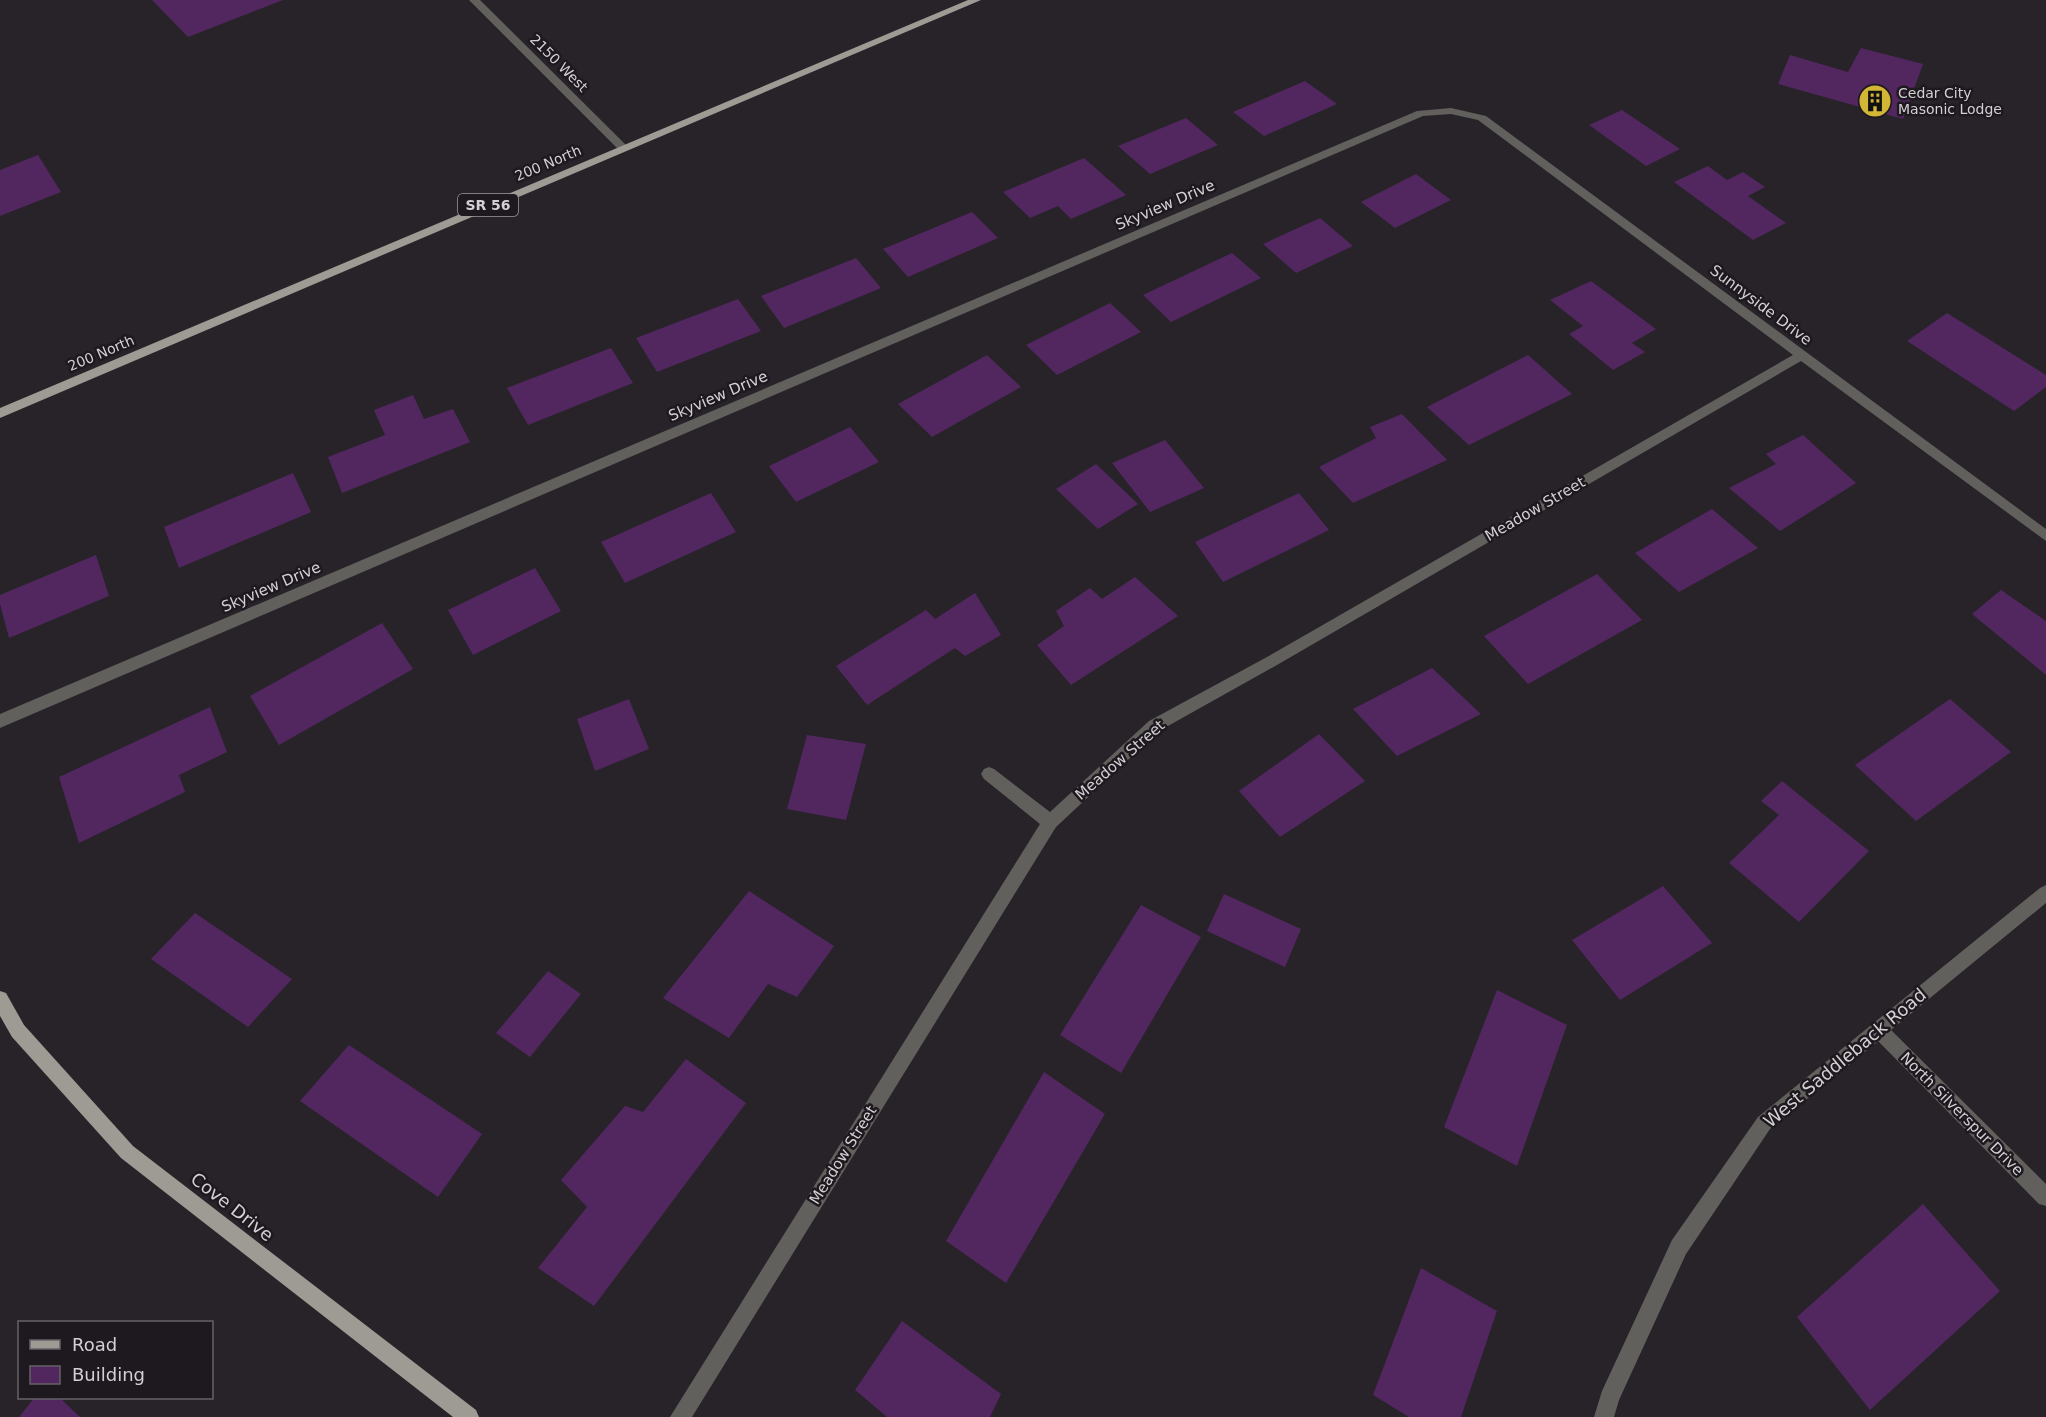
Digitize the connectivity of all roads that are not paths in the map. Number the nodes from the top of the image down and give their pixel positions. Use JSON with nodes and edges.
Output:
{"nodes":[{"id":1,"x":474,"y":0,"type":"edge"},
{"id":2,"x":976,"y":0,"type":"edge"},
{"id":3,"x":1451,"y":111,"type":"joint"},
{"id":4,"x":623,"y":148,"type":"junction"},
{"id":5,"x":1802,"y":355,"type":"junction"},
{"id":6,"x":0,"y":412,"type":"edge"},
{"id":7,"x":2046,"y":536,"type":"edge"},
{"id":8,"x":0,"y":721,"type":"edge"},
{"id":9,"x":988,"y":774,"type":"dead end"},
{"id":10,"x":1050,"y":822,"type":"junction"},
{"id":11,"x":2046,"y":893,"type":"edge"},
{"id":12,"x":0,"y":999,"type":"edge"},
{"id":13,"x":1879,"y":1030,"type":"junction"},
{"id":14,"x":2046,"y":1197,"type":"edge"},
{"id":15,"x":469,"y":1417,"type":"edge"},
{"id":16,"x":680,"y":1417,"type":"edge"},
{"id":17,"x":1604,"y":1417,"type":"edge"}],
"edges":[{"from":1,"to":4,"type":"street","name":"2150 West"},
{"from":2,"to":4,"type":"main road","name":"200 North","number":"SR 56"},
{"from":3,"to":5,"type":"street","name":"Sunnyside Drive"},
{"from":3,"to":8,"type":"street","name":"Skyview Drive"},
{"from":4,"to":6,"type":"main road","name":"200 North","number":"SR 56"},
{"from":5,"to":7,"type":"street","name":"Sunnyside Drive"},
{"from":5,"to":10,"type":"street","name":"Meadow Street"},
{"from":9,"to":10,"type":"street"},
{"from":10,"to":16,"type":"street","name":"Meadow Street"},
{"from":11,"to":13,"type":"street","name":"West Saddleback Road"},
{"from":12,"to":15,"type":"main road","name":"Cove Drive"},
{"from":13,"to":14,"type":"street","name":"North Silverspur Drive"},
{"from":13,"to":17,"type":"street","name":"West Saddleback Road"}]}
